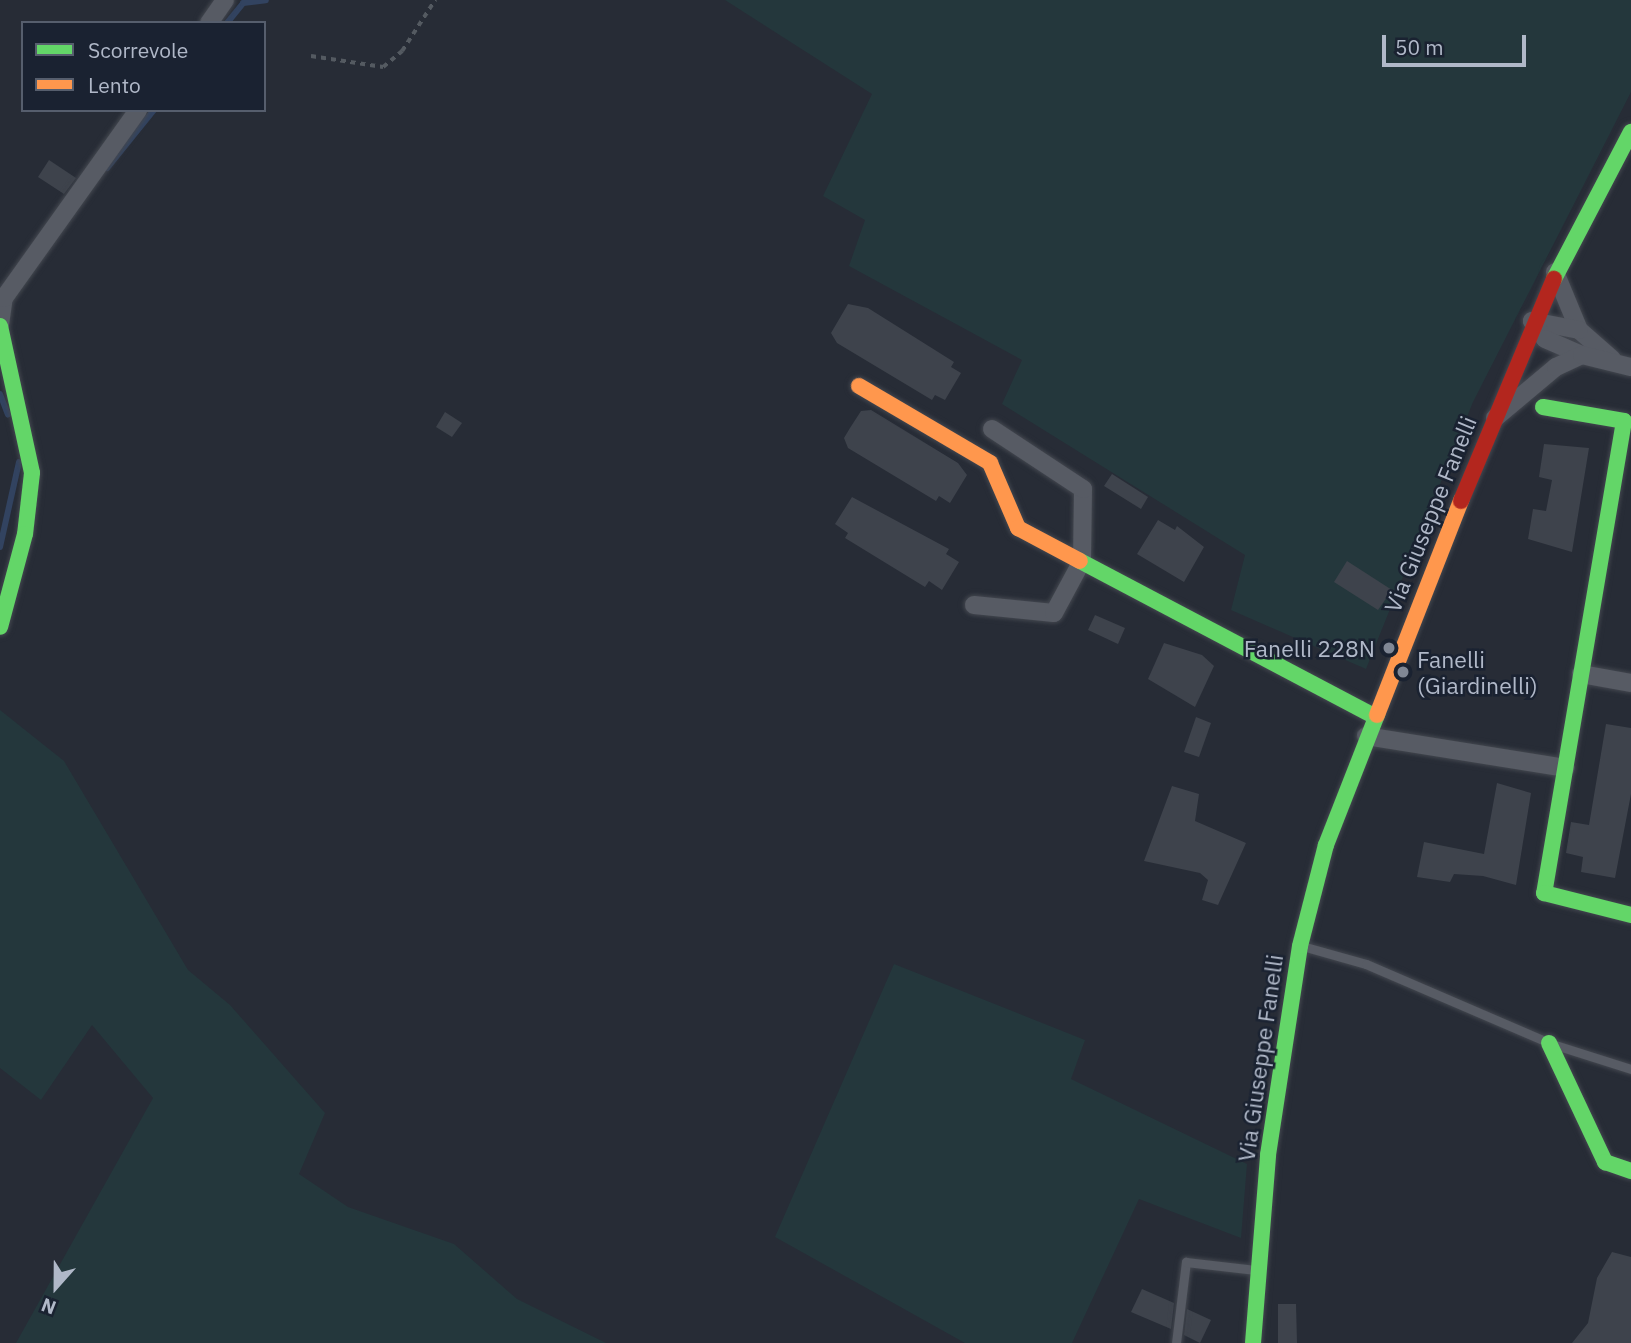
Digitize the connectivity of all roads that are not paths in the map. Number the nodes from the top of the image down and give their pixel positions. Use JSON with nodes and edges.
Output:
{"nodes":[{"id":1,"x":225,"y":0,"type":"edge"},
{"id":2,"x":210,"y":21,"type":"edge"},
{"id":3,"x":137,"y":112,"type":"edge"},
{"id":4,"x":1631,"y":132,"type":"edge"},
{"id":5,"x":1555,"y":272,"type":"junction"},
{"id":6,"x":1532,"y":321,"type":"junction"},
{"id":7,"x":0,"y":326,"type":"edge"},
{"id":8,"x":1579,"y":330,"type":"junction"},
{"id":9,"x":1583,"y":355,"type":"junction"},
{"id":10,"x":1612,"y":359,"type":"junction"},
{"id":11,"x":1631,"y":367,"type":"edge"},
{"id":12,"x":859,"y":386,"type":"dead end"},
{"id":13,"x":1543,"y":407,"type":"dead end"},
{"id":14,"x":1492,"y":421,"type":"junction"},
{"id":15,"x":992,"y":429,"type":"dead end"},
{"id":16,"x":1082,"y":561,"type":"junction"},
{"id":17,"x":974,"y":605,"type":"dead end"},
{"id":18,"x":0,"y":627,"type":"edge"},
{"id":19,"x":1581,"y":674,"type":"junction"},
{"id":20,"x":1631,"y":683,"type":"edge"},
{"id":21,"x":1374,"y":716,"type":"junction"},
{"id":22,"x":1366,"y":736,"type":"junction"},
{"id":23,"x":1565,"y":768,"type":"junction"},
{"id":24,"x":1631,"y":915,"type":"edge"},
{"id":25,"x":1300,"y":946,"type":"junction"},
{"id":26,"x":1549,"y":1043,"type":"junction"},
{"id":27,"x":1631,"y":1069,"type":"edge"},
{"id":28,"x":1631,"y":1171,"type":"edge"},
{"id":29,"x":1256,"y":1270,"type":"junction"},
{"id":30,"x":1176,"y":1343,"type":"edge"},
{"id":31,"x":1253,"y":1343,"type":"edge"}],
"edges":[{"from":1,"to":2,"type":"street"},
{"from":3,"to":7,"type":"street"},
{"from":4,"to":5,"type":"street","name":"Via Giuseppe Fanelli"},
{"from":5,"to":6,"type":"street","name":"Via Giuseppe Fanelli"},
{"from":5,"to":8,"type":"street"},
{"from":6,"to":8,"type":"street"},
{"from":6,"to":9,"type":"street"},
{"from":6,"to":14,"type":"street","name":"Via Giuseppe Fanelli"},
{"from":7,"to":18,"type":"street"},
{"from":8,"to":10,"type":"street"},
{"from":9,"to":10,"type":"street"},
{"from":9,"to":14,"type":"street"},
{"from":10,"to":11,"type":"street"},
{"from":12,"to":16,"type":"street"},
{"from":13,"to":19,"type":"street"},
{"from":14,"to":21,"type":"street","name":"Via Giuseppe Fanelli"},
{"from":15,"to":16,"type":"street"},
{"from":16,"to":17,"type":"street"},
{"from":16,"to":21,"type":"street"},
{"from":19,"to":20,"type":"street"},
{"from":19,"to":23,"type":"street"},
{"from":21,"to":22,"type":"street","name":"Via Giuseppe Fanelli"},
{"from":22,"to":23,"type":"street"},
{"from":22,"to":25,"type":"street","name":"Via Giuseppe Fanelli"},
{"from":23,"to":24,"type":"street"},
{"from":25,"to":26,"type":"lane"},
{"from":25,"to":29,"type":"street","name":"Via Giuseppe Fanelli"},
{"from":26,"to":27,"type":"lane"},
{"from":26,"to":28,"type":"street"},
{"from":29,"to":30,"type":"lane"},
{"from":29,"to":31,"type":"street","name":"Via Giuseppe Fanelli"}]}
